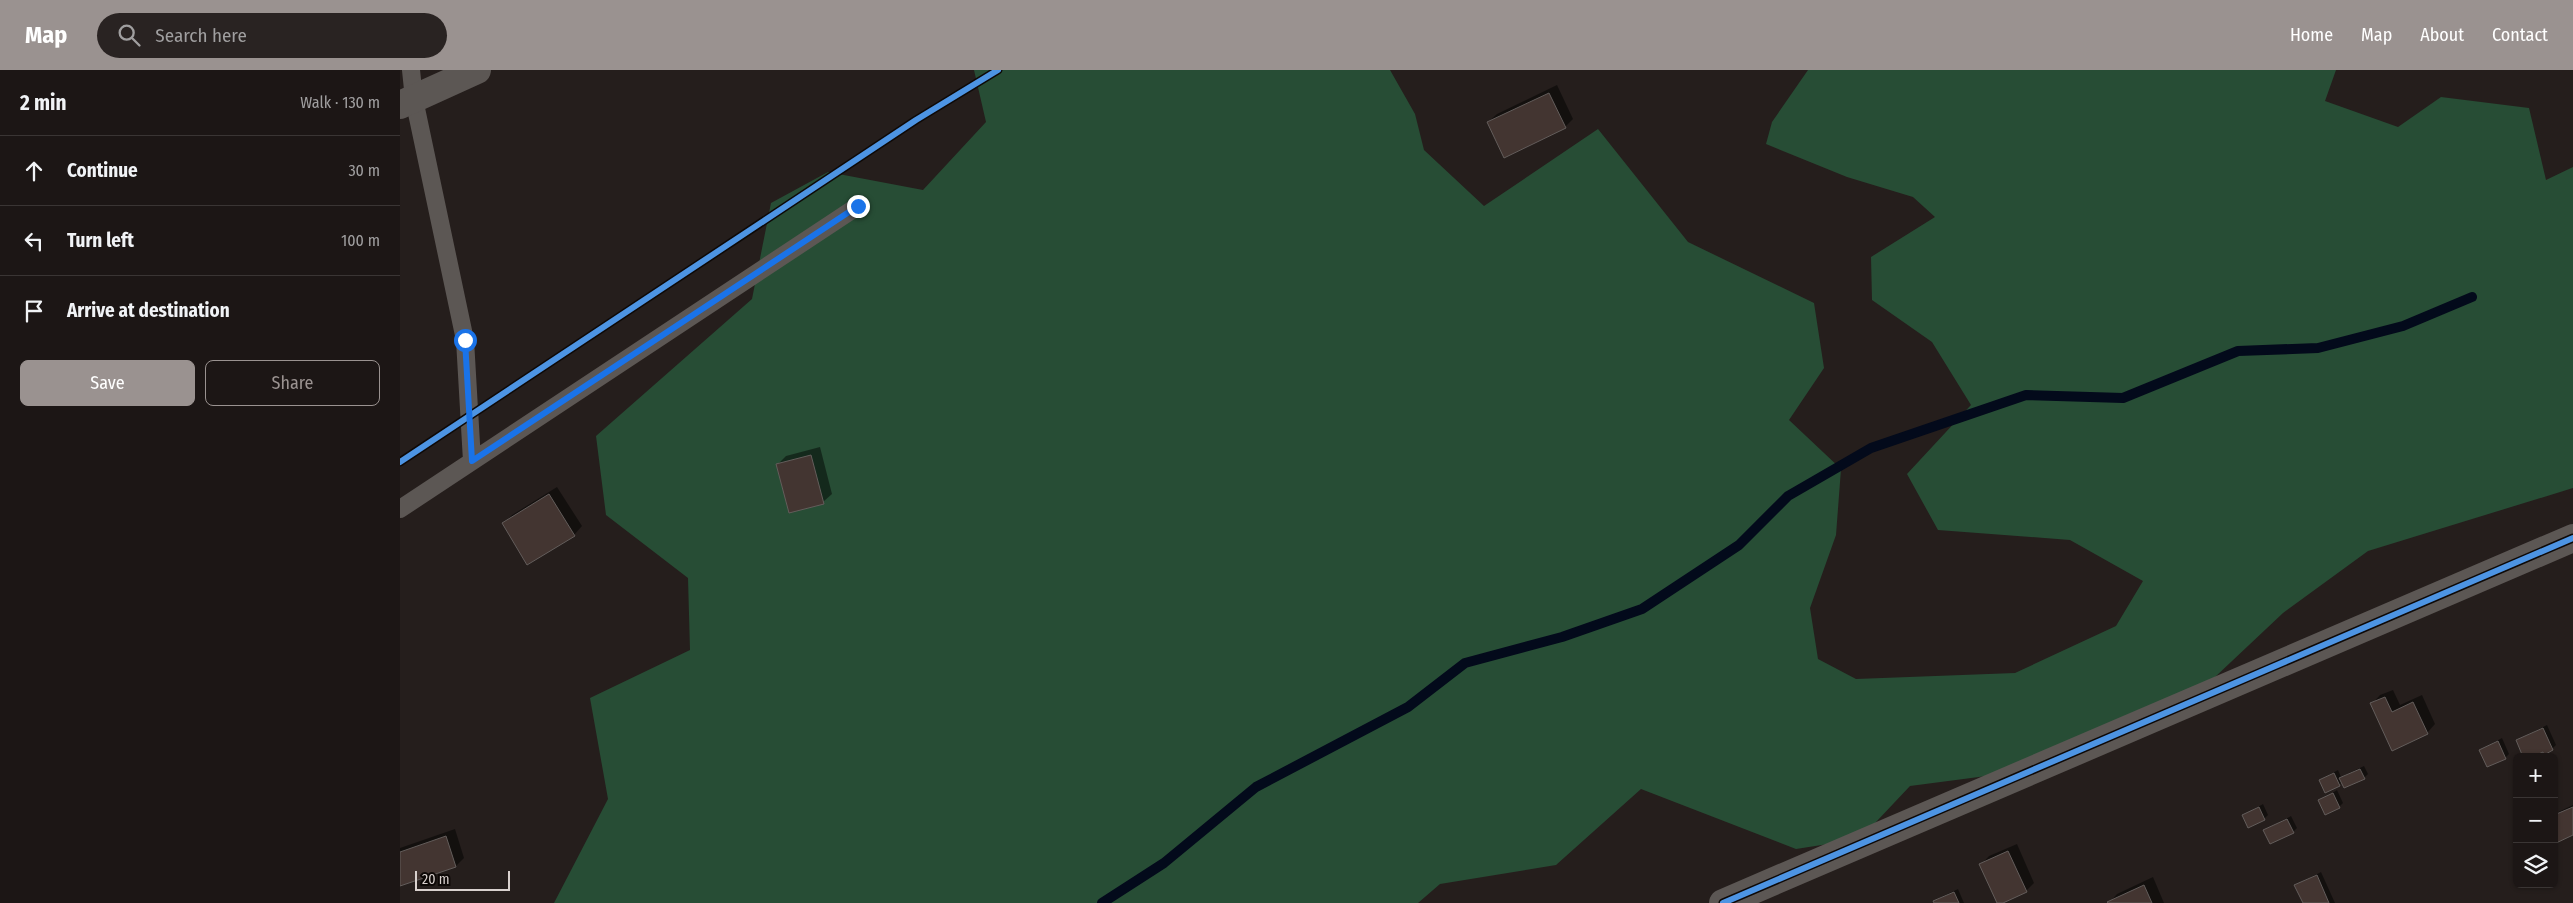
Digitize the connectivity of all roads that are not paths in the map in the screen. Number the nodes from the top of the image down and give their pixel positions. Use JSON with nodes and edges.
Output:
{"nodes":[{"id":1,"x":411,"y":70,"type":"edge"},
{"id":2,"x":477,"y":70,"type":"edge"},
{"id":3,"x":407,"y":102,"type":"edge"},
{"id":4,"x":858,"y":206,"type":"dead end"},
{"id":5,"x":472,"y":461,"type":"junction"},
{"id":6,"x":400,"y":509,"type":"edge"},
{"id":7,"x":2573,"y":538,"type":"edge"},
{"id":8,"x":1723,"y":903,"type":"edge"}],
"edges":[{"from":1,"to":3,"type":"lane"},
{"from":2,"to":3,"type":"street"},
{"from":3,"to":5,"type":"lane"},
{"from":4,"to":5,"type":"lane"},
{"from":5,"to":6,"type":"lane"},
{"from":7,"to":8,"type":"street"}]}
